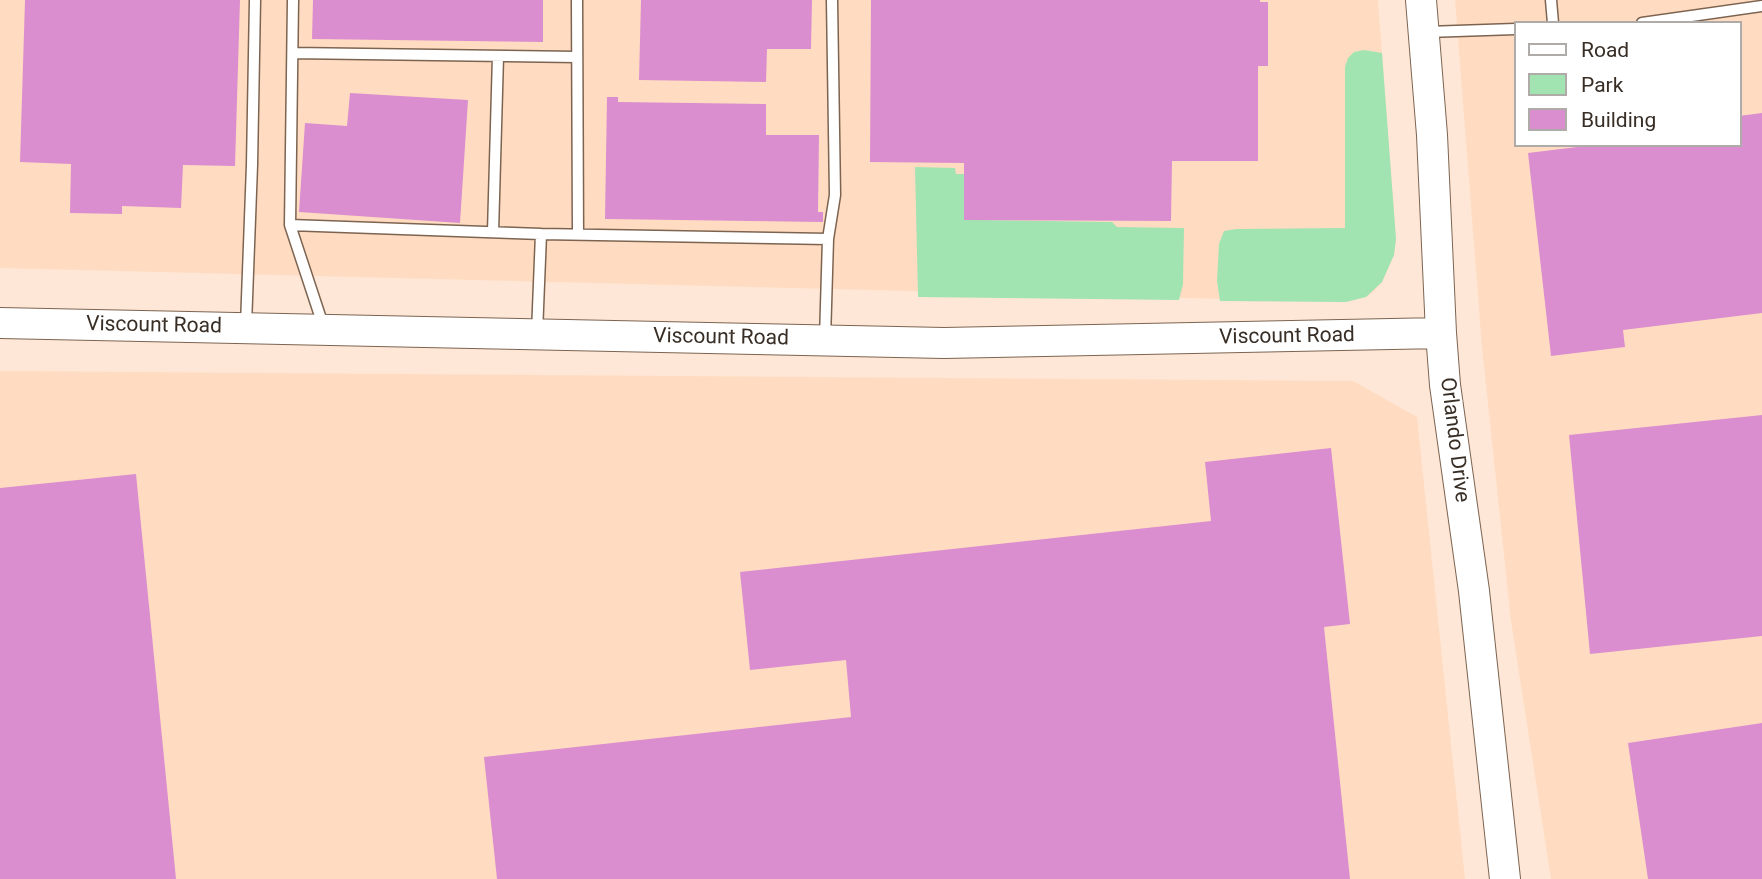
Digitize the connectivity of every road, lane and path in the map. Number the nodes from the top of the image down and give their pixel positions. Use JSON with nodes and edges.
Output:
{"nodes":[{"id":1,"x":255,"y":0,"type":"edge"},
{"id":2,"x":293,"y":0,"type":"edge"},
{"id":3,"x":577,"y":0,"type":"edge"},
{"id":4,"x":832,"y":0,"type":"edge"},
{"id":5,"x":1421,"y":0,"type":"edge"},
{"id":6,"x":1550,"y":0,"type":"edge"},
{"id":7,"x":1762,"y":6,"type":"edge"},
{"id":8,"x":1553,"y":21,"type":"edge"},
{"id":9,"x":1656,"y":21,"type":"edge"},
{"id":10,"x":1514,"y":29,"type":"edge"},
{"id":11,"x":1424,"y":33,"type":"junction"},
{"id":12,"x":293,"y":53,"type":"junction"},
{"id":13,"x":498,"y":55,"type":"junction"},
{"id":14,"x":577,"y":57,"type":"junction"},
{"id":15,"x":290,"y":225,"type":"junction"},
{"id":16,"x":494,"y":232,"type":"junction"},
{"id":17,"x":541,"y":234,"type":"junction"},
{"id":18,"x":578,"y":234,"type":"junction"},
{"id":19,"x":828,"y":239,"type":"junction"},
{"id":20,"x":0,"y":323,"type":"edge"},
{"id":21,"x":246,"y":328,"type":"junction"},
{"id":22,"x":324,"y":328,"type":"junction"},
{"id":23,"x":537,"y":333,"type":"junction"},
{"id":24,"x":1441,"y":333,"type":"junction"},
{"id":25,"x":825,"y":340,"type":"junction"},
{"id":26,"x":1505,"y":879,"type":"edge"}],
"edges":[{"from":1,"to":21,"type":"lane"},
{"from":2,"to":12,"type":"lane"},
{"from":3,"to":14,"type":"lane"},
{"from":4,"to":19,"type":"lane"},
{"from":5,"to":11,"type":"street","name":"Orlando Drive"},
{"from":6,"to":8,"type":"lane"},
{"from":7,"to":9,"type":"lane"},
{"from":10,"to":11,"type":"lane"},
{"from":11,"to":24,"type":"street","name":"Orlando Drive"},
{"from":12,"to":13,"type":"lane"},
{"from":12,"to":15,"type":"lane"},
{"from":13,"to":14,"type":"lane"},
{"from":13,"to":16,"type":"lane"},
{"from":14,"to":18,"type":"lane"},
{"from":15,"to":16,"type":"lane"},
{"from":15,"to":22,"type":"lane"},
{"from":16,"to":17,"type":"lane"},
{"from":17,"to":18,"type":"lane"},
{"from":17,"to":23,"type":"lane"},
{"from":18,"to":19,"type":"lane"},
{"from":19,"to":25,"type":"lane"},
{"from":20,"to":21,"type":"street","name":"Viscount Road"},
{"from":21,"to":22,"type":"street","name":"Viscount Road"},
{"from":22,"to":23,"type":"street","name":"Viscount Road"},
{"from":23,"to":25,"type":"street","name":"Viscount Road"},
{"from":24,"to":25,"type":"street","name":"Viscount Road"},
{"from":24,"to":26,"type":"street","name":"Orlando Drive"}]}
